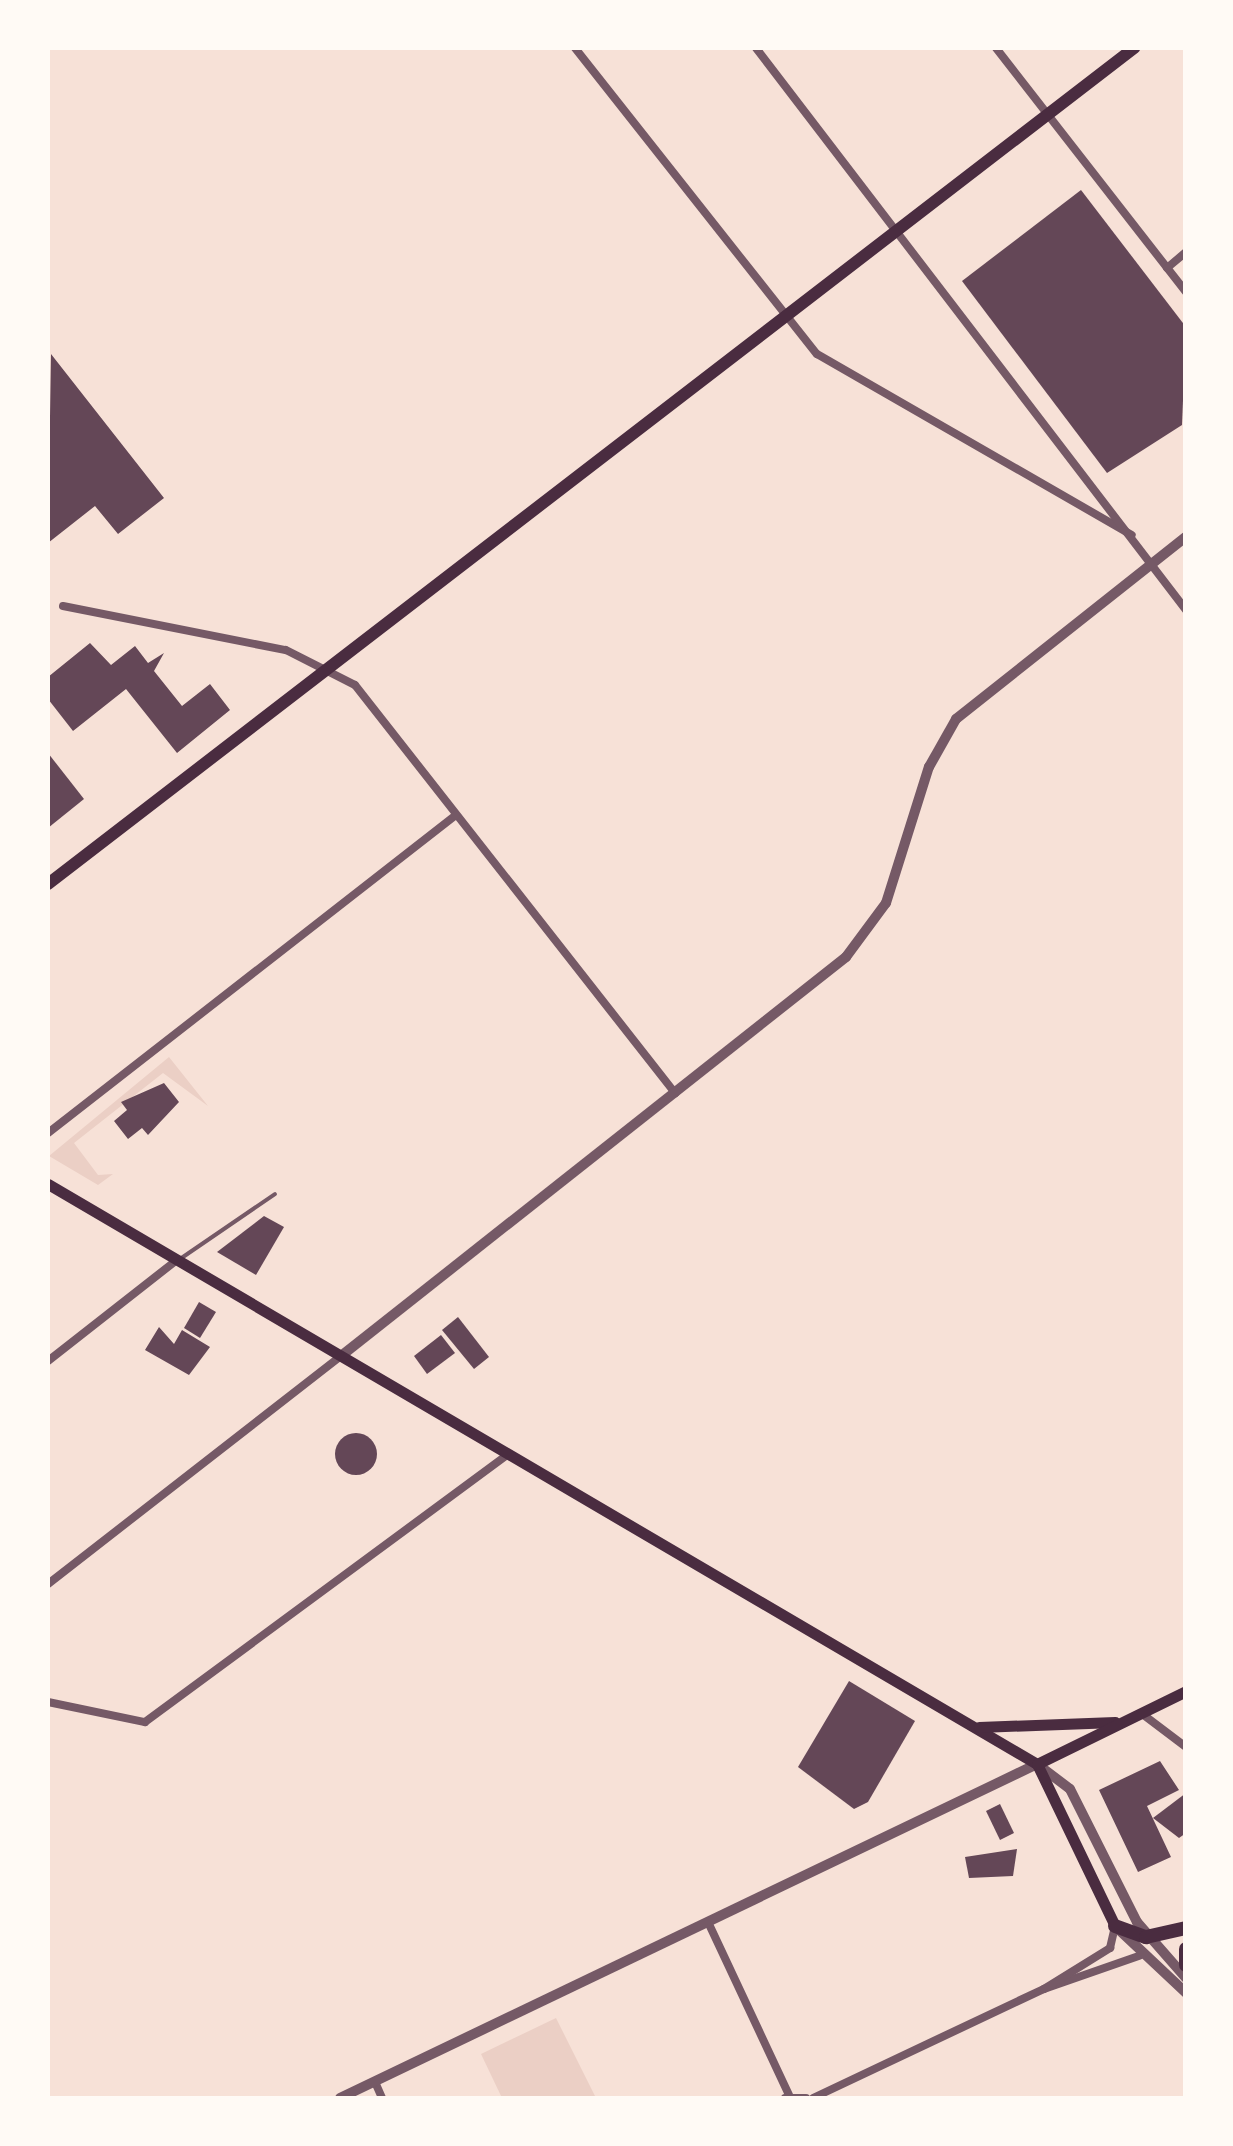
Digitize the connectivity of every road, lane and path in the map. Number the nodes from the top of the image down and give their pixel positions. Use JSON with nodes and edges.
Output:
{"nodes":[{"id":1,"x":575,"y":48,"type":"edge"},
{"id":2,"x":772,"y":48,"type":"edge"},
{"id":3,"x":996,"y":48,"type":"edge"},
{"id":4,"x":1134,"y":48,"type":"edge"},
{"id":5,"x":759,"y":51,"type":"edge"},
{"id":6,"x":1048,"y":113,"type":"junction"},
{"id":7,"x":899,"y":230,"type":"junction"},
{"id":8,"x":1186,"y":252,"type":"edge"},
{"id":9,"x":1166,"y":268,"type":"junction"},
{"id":10,"x":1186,"y":292,"type":"edge"},
{"id":11,"x":786,"y":318,"type":"junction"},
{"id":12,"x":1132,"y":535,"type":"junction"},
{"id":13,"x":1186,"y":537,"type":"edge"},
{"id":14,"x":1152,"y":563,"type":"junction"},
{"id":15,"x":63,"y":606,"type":"dead end"},
{"id":16,"x":1186,"y":610,"type":"edge"},
{"id":17,"x":327,"y":668,"type":"junction"},
{"id":18,"x":456,"y":815,"type":"junction"},
{"id":19,"x":48,"y":884,"type":"edge"},
{"id":20,"x":675,"y":1094,"type":"junction"},
{"id":21,"x":48,"y":1133,"type":"edge"},
{"id":22,"x":48,"y":1184,"type":"edge"},
{"id":23,"x":275,"y":1194,"type":"dead end"},
{"id":24,"x":177,"y":1260,"type":"junction"},
{"id":25,"x":341,"y":1356,"type":"junction"},
{"id":26,"x":48,"y":1361,"type":"edge"},
{"id":27,"x":509,"y":1454,"type":"junction"},
{"id":28,"x":48,"y":1584,"type":"edge"},
{"id":29,"x":1186,"y":1691,"type":"edge"},
{"id":30,"x":48,"y":1702,"type":"edge"},
{"id":31,"x":1141,"y":1713,"type":"junction"},
{"id":32,"x":1126,"y":1720,"type":"junction"},
{"id":33,"x":975,"y":1727,"type":"junction"},
{"id":34,"x":1186,"y":1746,"type":"edge"},
{"id":35,"x":1038,"y":1764,"type":"junction"},
{"id":36,"x":708,"y":1922,"type":"junction"},
{"id":37,"x":1115,"y":1926,"type":"junction"},
{"id":38,"x":1186,"y":1928,"type":"edge"},
{"id":39,"x":1146,"y":1936,"type":"junction"},
{"id":40,"x":1186,"y":1949,"type":"edge"},
{"id":41,"x":1139,"y":1956,"type":"junction"},
{"id":42,"x":1186,"y":1966,"type":"edge"},
{"id":43,"x":1186,"y":1978,"type":"edge"},
{"id":44,"x":1044,"y":1988,"type":"junction"},
{"id":45,"x":1186,"y":1993,"type":"edge"},
{"id":46,"x":374,"y":2082,"type":"junction"},
{"id":47,"x":787,"y":2097,"type":"edge"},
{"id":48,"x":340,"y":2098,"type":"edge"},
{"id":49,"x":382,"y":2098,"type":"edge"},
{"id":50,"x":809,"y":2098,"type":"edge"}],
"edges":[{"from":1,"to":11,"type":"street"},
{"from":2,"to":5,"type":"street"},
{"from":3,"to":6,"type":"street"},
{"from":4,"to":6,"type":"main road"},
{"from":5,"to":7,"type":"street"},
{"from":6,"to":7,"type":"main road"},
{"from":6,"to":9,"type":"street"},
{"from":7,"to":11,"type":"main road"},
{"from":7,"to":12,"type":"street"},
{"from":8,"to":9,"type":"street"},
{"from":9,"to":10,"type":"street"},
{"from":11,"to":12,"type":"street"},
{"from":11,"to":17,"type":"main road"},
{"from":12,"to":14,"type":"street"},
{"from":13,"to":14,"type":"street"},
{"from":14,"to":16,"type":"street"},
{"from":14,"to":20,"type":"street"},
{"from":15,"to":17,"type":"street"},
{"from":17,"to":18,"type":"street"},
{"from":17,"to":19,"type":"main road"},
{"from":18,"to":20,"type":"street"},
{"from":18,"to":21,"type":"street"},
{"from":20,"to":25,"type":"street"},
{"from":22,"to":24,"type":"main road"},
{"from":23,"to":24,"type":"lane"},
{"from":24,"to":25,"type":"main road"},
{"from":24,"to":26,"type":"street"},
{"from":25,"to":27,"type":"main road"},
{"from":25,"to":28,"type":"street"},
{"from":27,"to":30,"type":"street"},
{"from":27,"to":33,"type":"main road"},
{"from":29,"to":31,"type":"main road"},
{"from":31,"to":32,"type":"main road"},
{"from":31,"to":34,"type":"street"},
{"from":32,"to":33,"type":"main road"},
{"from":32,"to":35,"type":"main road"},
{"from":33,"to":35,"type":"main road"},
{"from":35,"to":36,"type":"street"},
{"from":35,"to":37,"type":"main road"},
{"from":35,"to":39,"type":"street"},
{"from":36,"to":46,"type":"street"},
{"from":36,"to":47,"type":"street"},
{"from":37,"to":39,"type":"highway"},
{"from":37,"to":41,"type":"street"},
{"from":37,"to":44,"type":"street"},
{"from":38,"to":39,"type":"highway"},
{"from":39,"to":43,"type":"street"},
{"from":40,"to":42,"type":"highway"},
{"from":41,"to":44,"type":"street"},
{"from":41,"to":45,"type":"street"},
{"from":44,"to":50,"type":"street"},
{"from":46,"to":48,"type":"street"},
{"from":46,"to":49,"type":"street"},
{"from":47,"to":50,"type":"street"}]}
